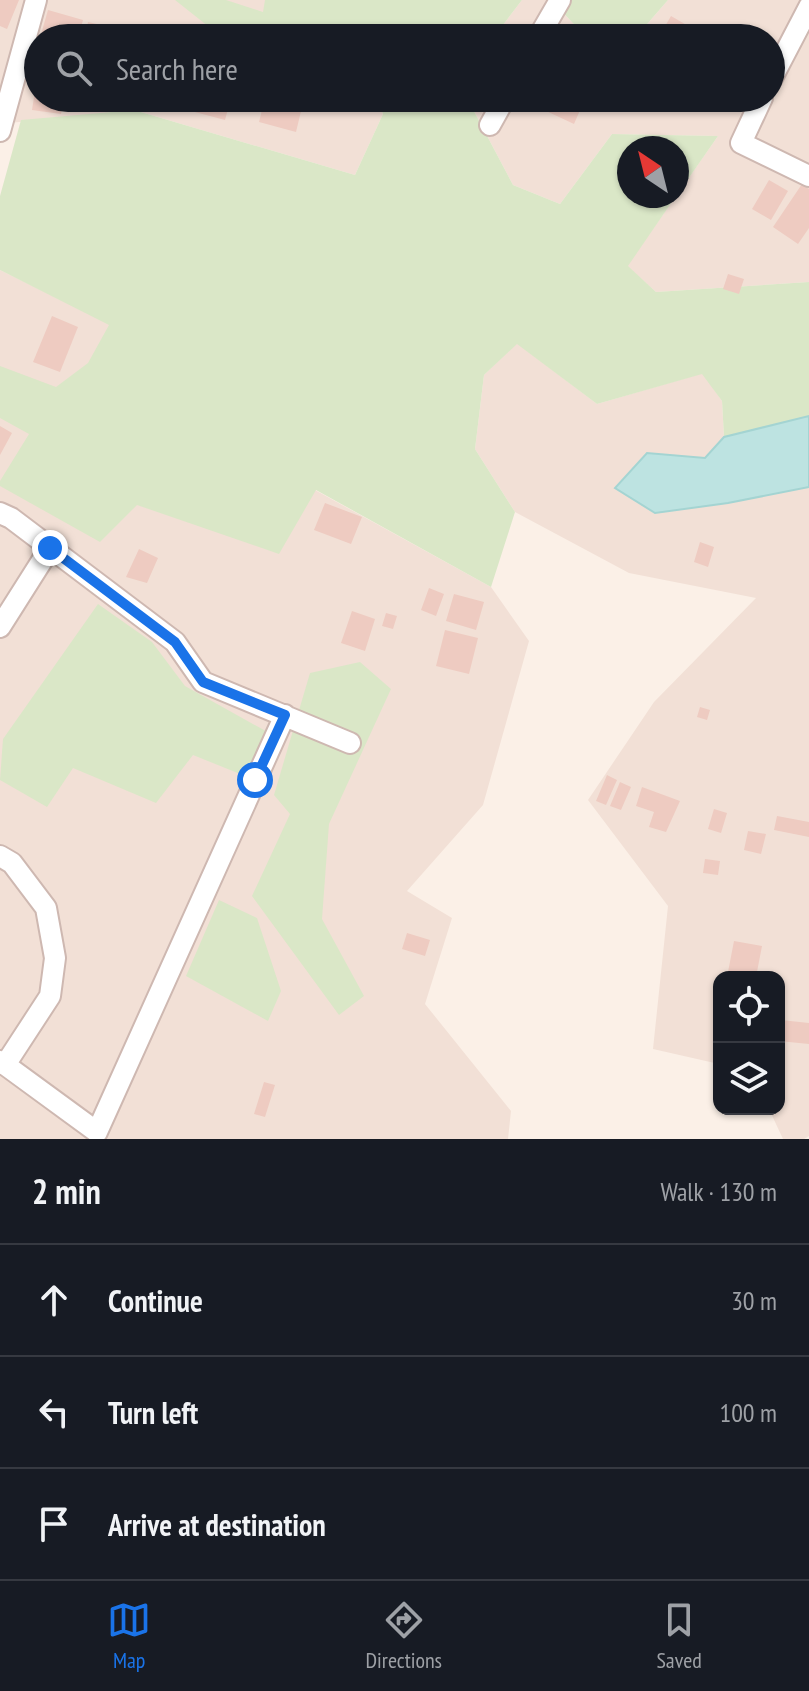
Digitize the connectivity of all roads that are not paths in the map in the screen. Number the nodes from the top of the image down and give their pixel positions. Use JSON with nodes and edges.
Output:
{"nodes":[{"id":1,"x":36,"y":0,"type":"edge"},
{"id":2,"x":560,"y":0,"type":"edge"},
{"id":3,"x":809,"y":7,"type":"edge"},
{"id":4,"x":29,"y":24,"type":"edge"},
{"id":5,"x":546,"y":24,"type":"edge"},
{"id":6,"x":24,"y":44,"type":"edge"},
{"id":7,"x":785,"y":53,"type":"edge"},
{"id":8,"x":497,"y":112,"type":"edge"},
{"id":9,"x":755,"y":112,"type":"edge"},
{"id":10,"x":490,"y":125,"type":"dead end"},
{"id":11,"x":0,"y":131,"type":"edge"},
{"id":12,"x":809,"y":176,"type":"edge"},
{"id":13,"x":0,"y":513,"type":"edge"},
{"id":14,"x":50,"y":548,"type":"junction"},
{"id":15,"x":0,"y":627,"type":"edge"},
{"id":16,"x":285,"y":715,"type":"junction"},
{"id":17,"x":350,"y":743,"type":"dead end"},
{"id":18,"x":0,"y":856,"type":"edge"},
{"id":19,"x":2,"y":1063,"type":"edge"}],
"edges":[{"from":1,"to":4,"type":"street"},
{"from":2,"to":5,"type":"street"},
{"from":3,"to":7,"type":"street"},
{"from":6,"to":11,"type":"street"},
{"from":8,"to":10,"type":"street"},
{"from":9,"to":12,"type":"street"},
{"from":13,"to":14,"type":"street"},
{"from":14,"to":15,"type":"street"},
{"from":14,"to":16,"type":"street"},
{"from":16,"to":17,"type":"street"},
{"from":16,"to":19,"type":"street"},
{"from":18,"to":19,"type":"street"}]}
